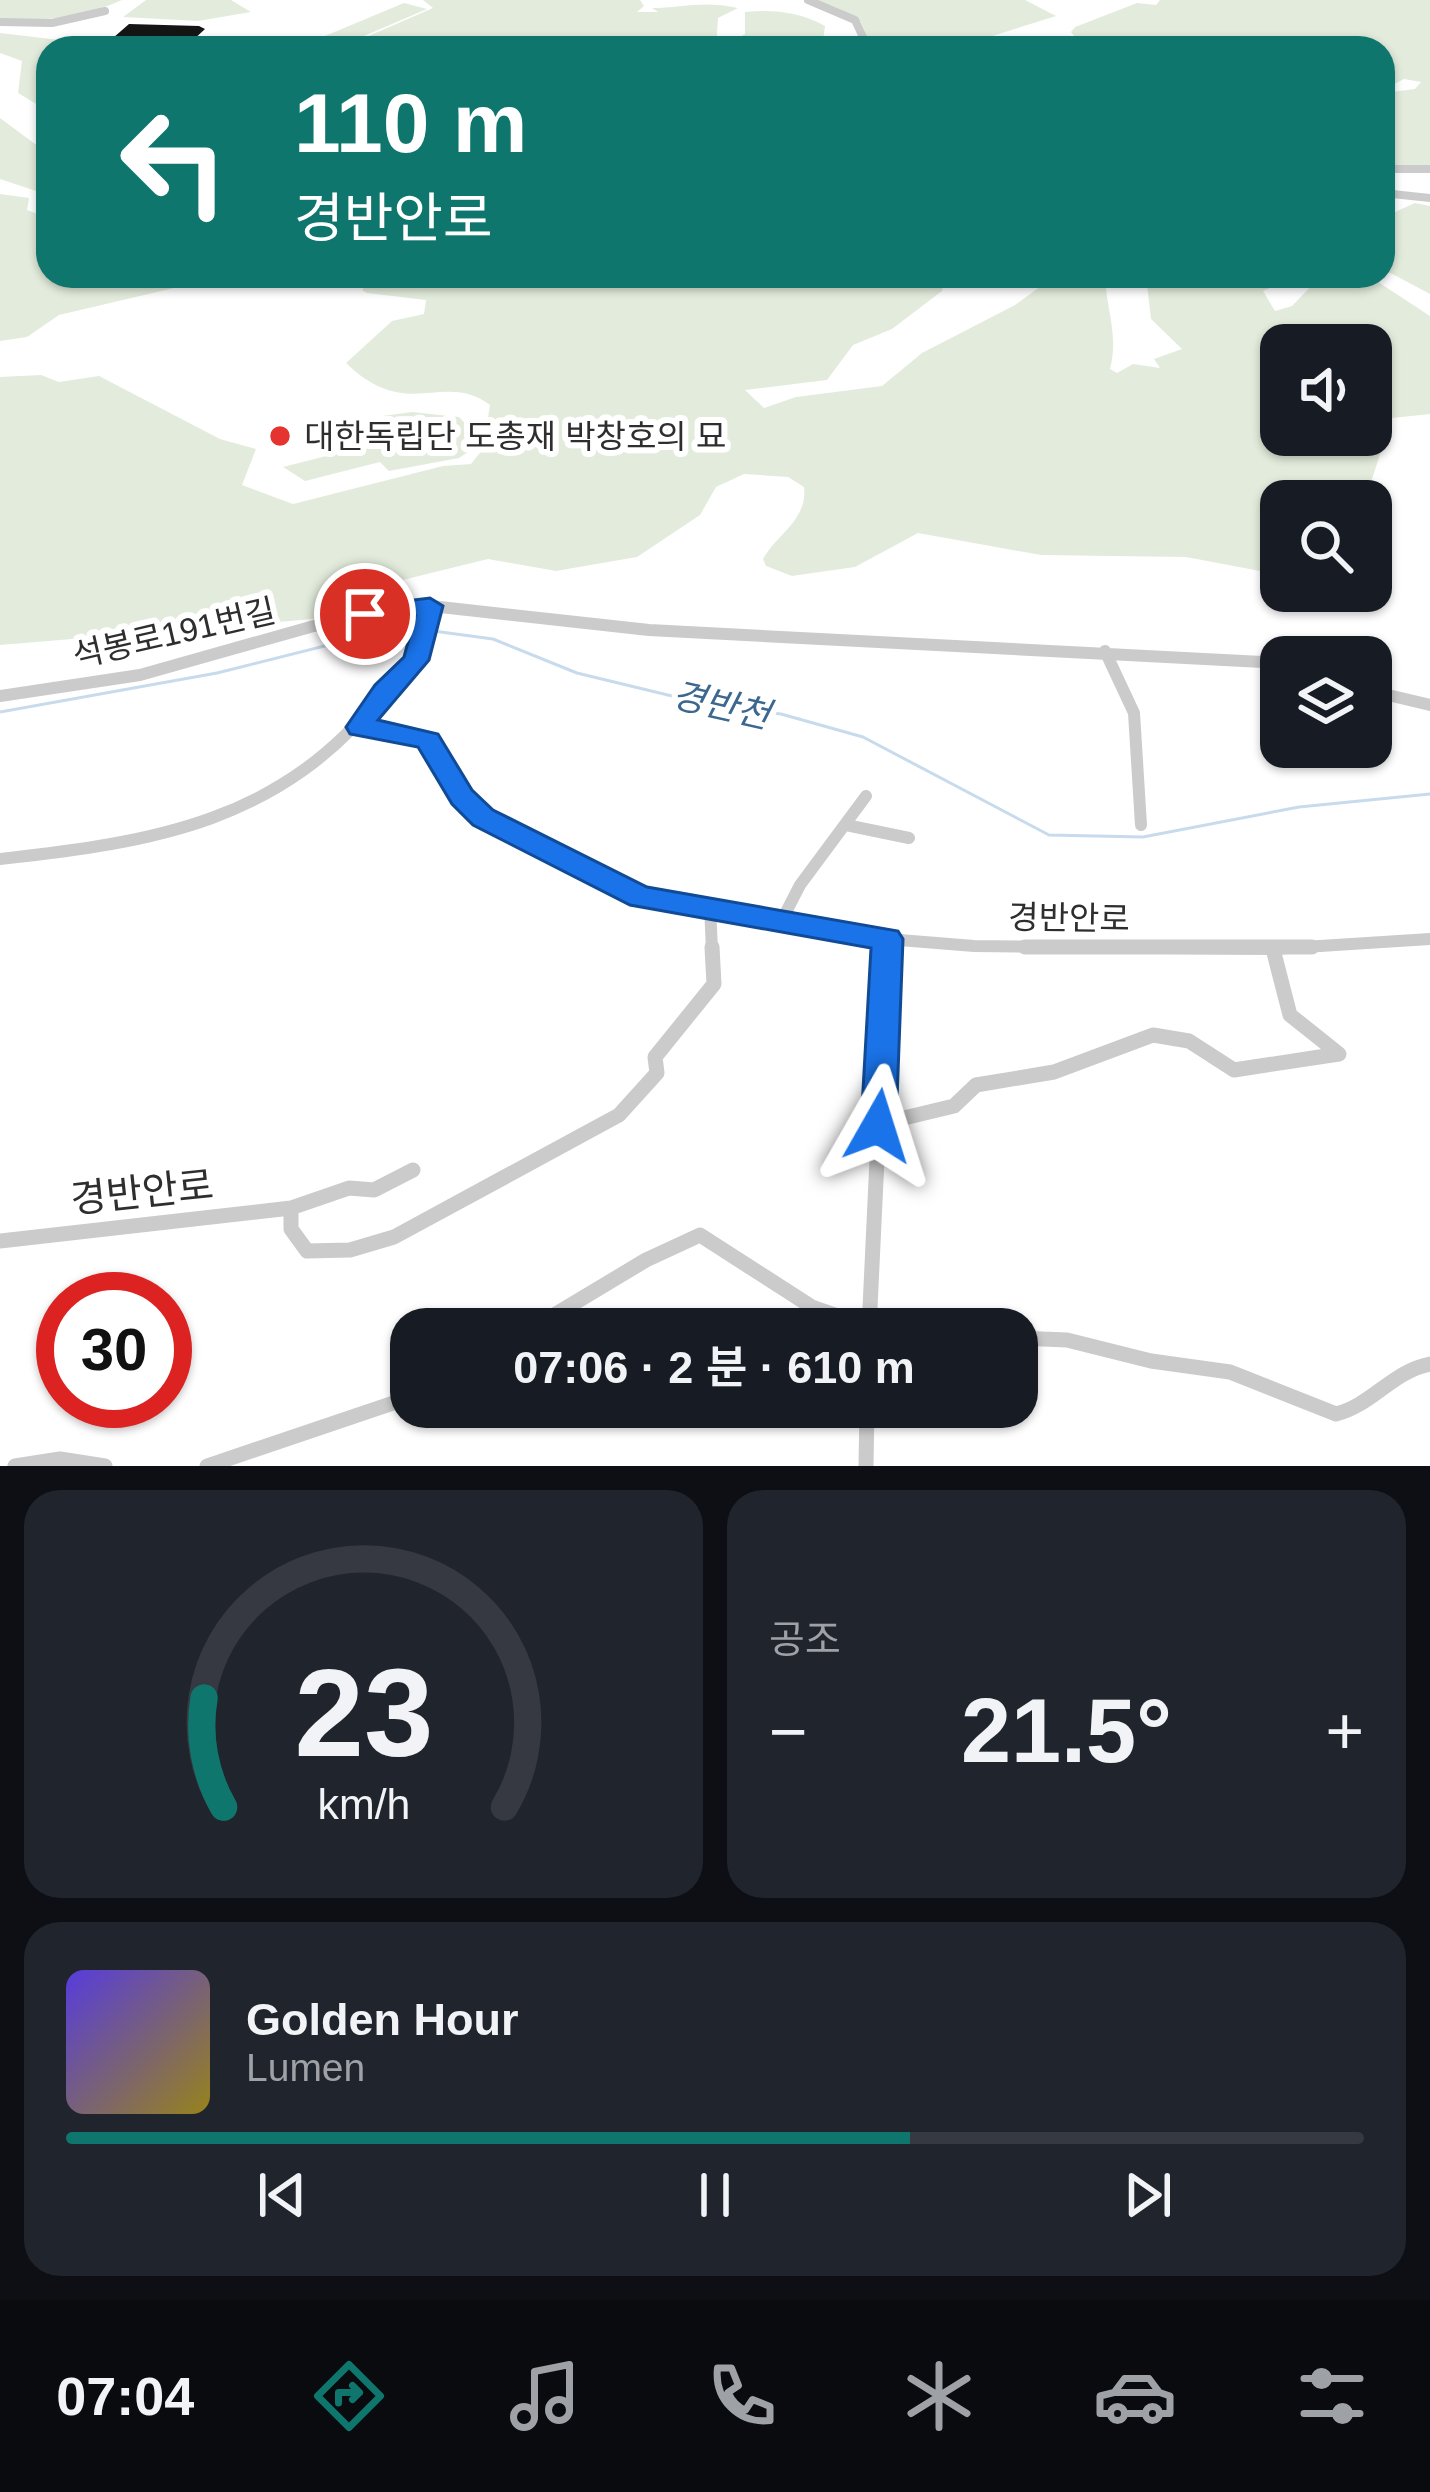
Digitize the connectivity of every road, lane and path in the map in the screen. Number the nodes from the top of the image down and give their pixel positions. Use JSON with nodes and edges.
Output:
{"nodes":[{"id":1,"x":808,"y":0,"type":"edge"},
{"id":2,"x":105,"y":11,"type":"dead end"},
{"id":3,"x":0,"y":22,"type":"edge"},
{"id":4,"x":862,"y":36,"type":"edge"},
{"id":5,"x":1395,"y":170,"type":"edge"},
{"id":6,"x":1430,"y":170,"type":"edge"},
{"id":7,"x":1395,"y":194,"type":"edge"},
{"id":8,"x":1430,"y":197,"type":"edge"},
{"id":9,"x":430,"y":610,"type":"junction"},
{"id":10,"x":1106,"y":651,"type":"junction"},
{"id":11,"x":1260,"y":662,"type":"edge"},
{"id":12,"x":1392,"y":696,"type":"edge"},
{"id":13,"x":0,"y":697,"type":"edge"},
{"id":14,"x":1430,"y":705,"type":"edge"},
{"id":15,"x":360,"y":727,"type":"junction"},
{"id":16,"x":866,"y":796,"type":"dead end"},
{"id":17,"x":846,"y":824,"type":"junction"},
{"id":18,"x":1142,"y":825,"type":"dead end"},
{"id":19,"x":909,"y":838,"type":"dead end"},
{"id":20,"x":0,"y":859,"type":"edge"},
{"id":21,"x":710,"y":907,"type":"junction"},
{"id":22,"x":783,"y":918,"type":"junction"},
{"id":23,"x":887,"y":939,"type":"junction"},
{"id":24,"x":1430,"y":940,"type":"edge"},
{"id":25,"x":1273,"y":949,"type":"junction"},
{"id":26,"x":879,"y":1124,"type":"junction"},
{"id":27,"x":413,"y":1170,"type":"dead end"},
{"id":28,"x":291,"y":1208,"type":"junction"},
{"id":29,"x":0,"y":1241,"type":"edge"},
{"id":30,"x":566,"y":1308,"type":"edge"},
{"id":31,"x":817,"y":1308,"type":"edge"},
{"id":32,"x":872,"y":1308,"type":"edge"},
{"id":33,"x":1038,"y":1339,"type":"edge"},
{"id":34,"x":1430,"y":1364,"type":"edge"},
{"id":35,"x":390,"y":1404,"type":"edge"},
{"id":36,"x":866,"y":1428,"type":"edge"},
{"id":37,"x":15,"y":1466,"type":"edge"},
{"id":38,"x":105,"y":1466,"type":"edge"},
{"id":39,"x":207,"y":1466,"type":"edge"},
{"id":40,"x":866,"y":1466,"type":"edge"}],
"edges":[{"from":1,"to":4,"type":"street"},
{"from":2,"to":3,"type":"street"},
{"from":5,"to":6,"type":"street"},
{"from":7,"to":8,"type":"street"},
{"from":9,"to":10,"type":"street","name":"석봉로191번길"},
{"from":9,"to":13,"type":"street","name":"석봉로191번길"},
{"from":9,"to":15,"type":"street"},
{"from":10,"to":11,"type":"street","name":"석봉로191번길"},
{"from":10,"to":18,"type":"street"},
{"from":12,"to":14,"type":"street"},
{"from":15,"to":20,"type":"street"},
{"from":15,"to":21,"type":"street","name":"경반안로"},
{"from":16,"to":17,"type":"street"},
{"from":17,"to":19,"type":"street"},
{"from":17,"to":22,"type":"street"},
{"from":21,"to":22,"type":"street","name":"경반안로"},
{"from":21,"to":28,"type":"street"},
{"from":22,"to":23,"type":"street","name":"경반안로"},
{"from":23,"to":25,"type":"street","name":"경반안로"},
{"from":23,"to":26,"type":"street"},
{"from":24,"to":25,"type":"street","name":"경반안로"},
{"from":25,"to":26,"type":"street"},
{"from":26,"to":32,"type":"street"},
{"from":27,"to":28,"type":"street","name":"경반안로"},
{"from":28,"to":29,"type":"street","name":"경반안로"},
{"from":30,"to":31,"type":"street"},
{"from":33,"to":34,"type":"street"},
{"from":35,"to":39,"type":"street"},
{"from":36,"to":40,"type":"street"},
{"from":37,"to":38,"type":"street"}]}
